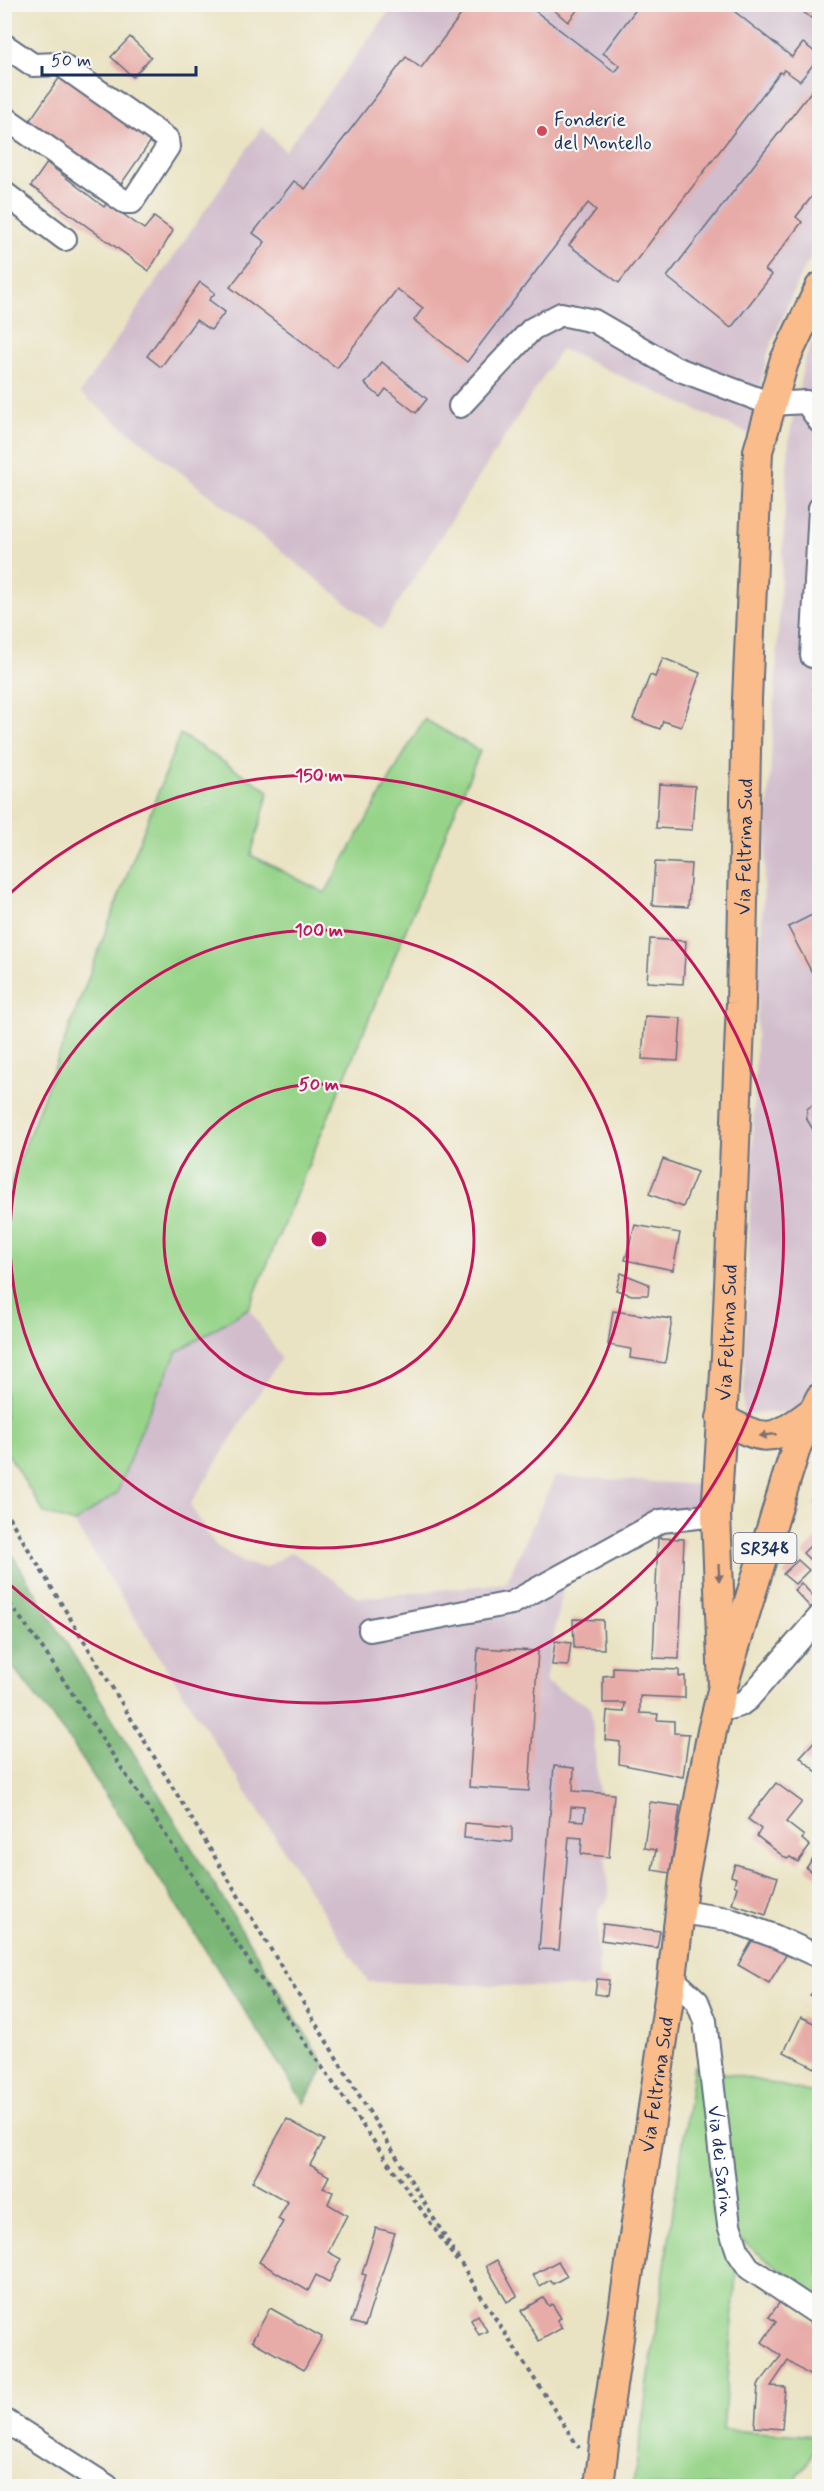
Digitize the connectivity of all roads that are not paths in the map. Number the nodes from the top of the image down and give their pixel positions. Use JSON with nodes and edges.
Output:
{"nodes":[{"id":1,"x":4,"y":45,"type":"edge"},
{"id":2,"x":4,"y":117,"type":"edge"},
{"id":3,"x":4,"y":193,"type":"edge"},
{"id":4,"x":64,"y":239,"type":"dead end"},
{"id":5,"x":819,"y":287,"type":"edge"},
{"id":6,"x":771,"y":404,"type":"junction"},
{"id":7,"x":460,"y":406,"type":"dead end"},
{"id":8,"x":819,"y":422,"type":"edge"},
{"id":9,"x":819,"y":508,"type":"edge"},
{"id":10,"x":812,"y":656,"type":"dead end"},
{"id":11,"x":816,"y":1405,"type":"edge"},
{"id":12,"x":721,"y":1418,"type":"junction"},
{"id":13,"x":716,"y":1515,"type":"junction"},
{"id":14,"x":819,"y":1616,"type":"edge"},
{"id":15,"x":370,"y":1630,"type":"dead end"},
{"id":16,"x":720,"y":1699,"type":"junction"},
{"id":17,"x":680,"y":1912,"type":"junction"},
{"id":18,"x":819,"y":1958,"type":"edge"},
{"id":19,"x":672,"y":1978,"type":"junction"},
{"id":20,"x":819,"y":2315,"type":"edge"},
{"id":21,"x":4,"y":2420,"type":"edge"},
{"id":22,"x":107,"y":2487,"type":"edge"},
{"id":23,"x":599,"y":2487,"type":"edge"}],
"edges":[{"from":1,"to":2,"type":"street"},
{"from":3,"to":4,"type":"street"},
{"from":5,"to":6,"type":"main road","name":"Via Feltrina Sud"},
{"from":6,"to":7,"type":"street"},
{"from":6,"to":8,"type":"street"},
{"from":6,"to":12,"type":"main road","name":"Via Feltrina Sud"},
{"from":9,"to":10,"type":"street"},
{"from":11,"to":12,"type":"main road","one_way":true},
{"from":11,"to":16,"type":"main road","number":"SR348"},
{"from":12,"to":13,"type":"main road","name":"Via Feltrina Sud"},
{"from":13,"to":15,"type":"street"},
{"from":13,"to":16,"type":"main road","name":"Via Feltrina Sud","one_way":true},
{"from":14,"to":16,"type":"street"},
{"from":16,"to":17,"type":"main road","name":"Via Feltrina Sud","number":"SR348"},
{"from":17,"to":18,"type":"street"},
{"from":17,"to":19,"type":"main road","name":"Via Feltrina Sud"},
{"from":19,"to":20,"type":"street","name":"Via dei Sarin"},
{"from":19,"to":23,"type":"main road","name":"Via Feltrina Sud","bridge":true},
{"from":21,"to":22,"type":"street"}]}
